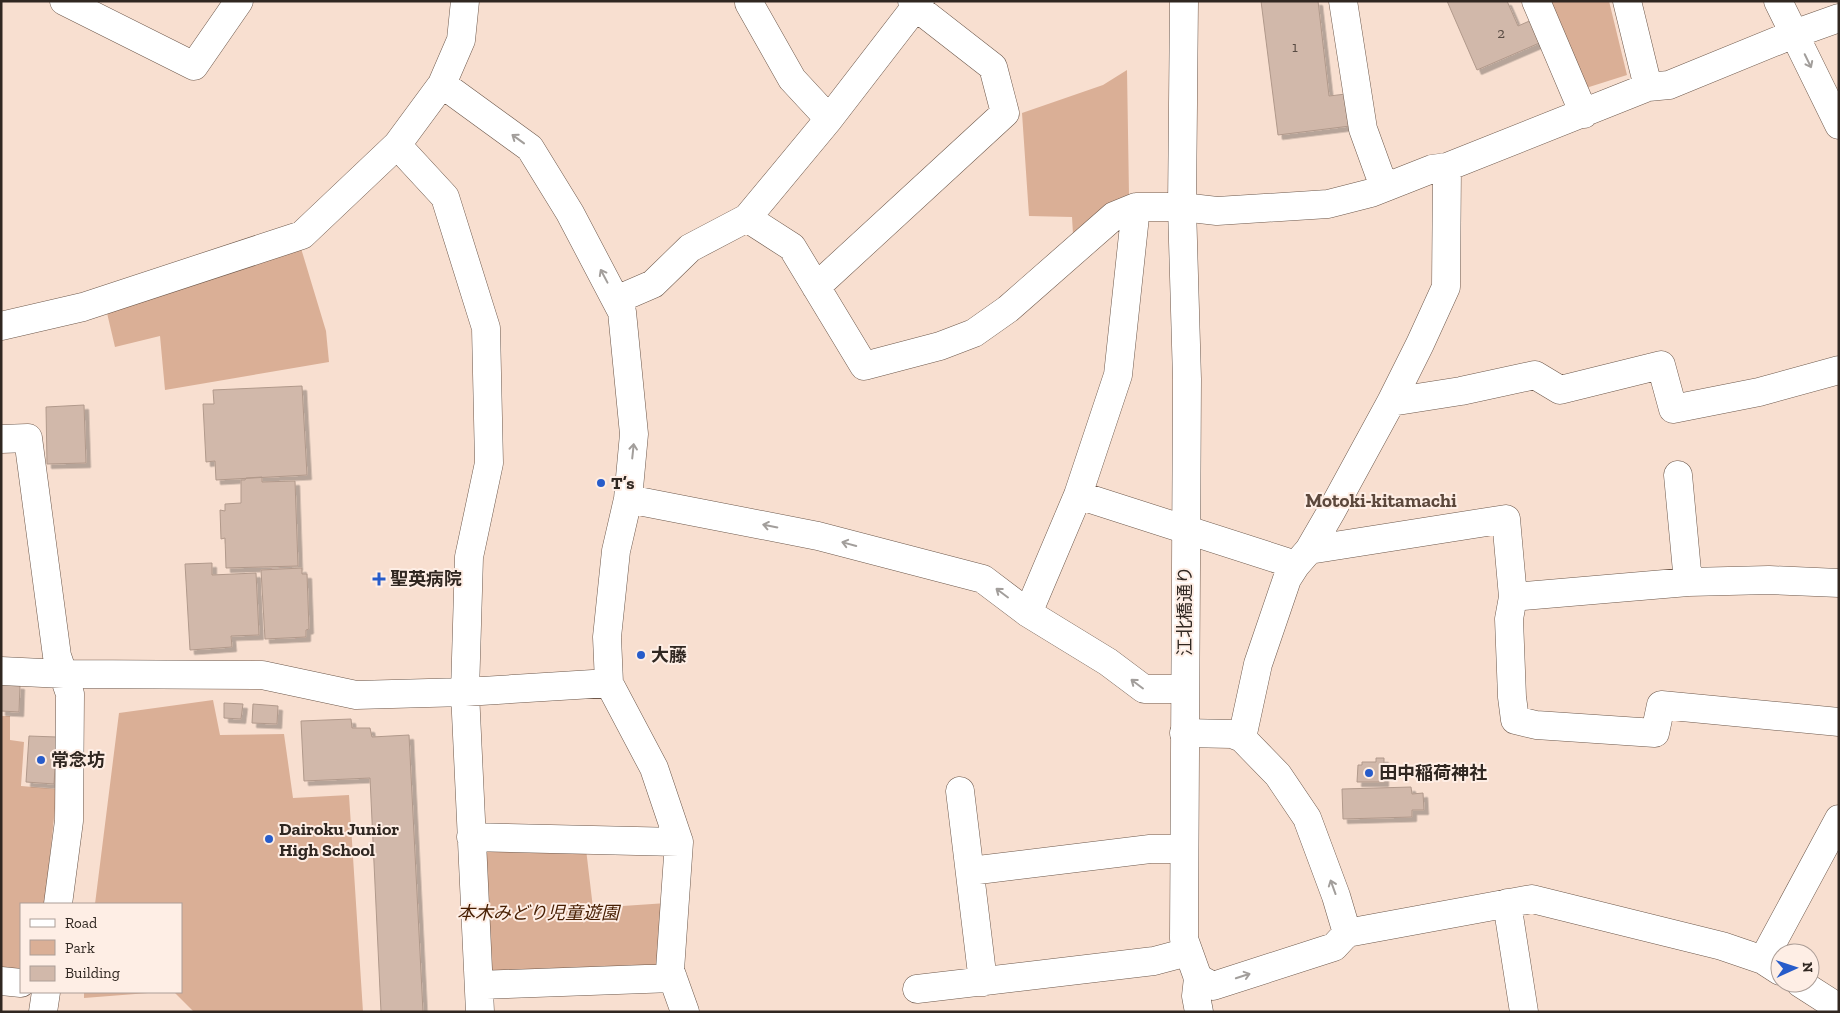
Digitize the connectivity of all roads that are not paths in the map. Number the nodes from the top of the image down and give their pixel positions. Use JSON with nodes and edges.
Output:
{"nodes":[{"id":1,"x":64,"y":1,"type":"edge"},
{"id":2,"x":238,"y":1,"type":"edge"},
{"id":3,"x":465,"y":1,"type":"edge"},
{"id":4,"x":1184,"y":1,"type":"edge"},
{"id":5,"x":1344,"y":1,"type":"edge"},
{"id":6,"x":1536,"y":1,"type":"edge"},
{"id":7,"x":1627,"y":1,"type":"edge"},
{"id":8,"x":1778,"y":1,"type":"edge"},
{"id":9,"x":749,"y":3,"type":"dead end"},
{"id":10,"x":916,"y":3,"type":"edge"},
{"id":11,"x":1839,"y":18,"type":"edge"},
{"id":12,"x":1794,"y":34,"type":"junction"},
{"id":13,"x":442,"y":84,"type":"junction"},
{"id":14,"x":1648,"y":87,"type":"junction"},
{"id":15,"x":1584,"y":114,"type":"junction"},
{"id":16,"x":829,"y":119,"type":"junction"},
{"id":17,"x":1839,"y":125,"type":"edge"},
{"id":18,"x":397,"y":144,"type":"junction"},
{"id":19,"x":1447,"y":167,"type":"junction"},
{"id":20,"x":1384,"y":187,"type":"junction"},
{"id":21,"x":1136,"y":207,"type":"junction"},
{"id":22,"x":1182,"y":207,"type":"junction"},
{"id":23,"x":747,"y":218,"type":"junction"},
{"id":24,"x":816,"y":287,"type":"junction"},
{"id":25,"x":616,"y":300,"type":"junction"},
{"id":26,"x":1,"y":326,"type":"edge"},
{"id":27,"x":1839,"y":370,"type":"edge"},
{"id":28,"x":1391,"y":402,"type":"junction"},
{"id":29,"x":1,"y":439,"type":"edge"},
{"id":30,"x":1678,"y":475,"type":"dead end"},
{"id":31,"x":1078,"y":495,"type":"junction"},
{"id":32,"x":628,"y":499,"type":"junction"},
{"id":33,"x":1185,"y":530,"type":"junction"},
{"id":34,"x":1302,"y":558,"type":"junction"},
{"id":35,"x":1688,"y":582,"type":"junction"},
{"id":36,"x":1839,"y":583,"type":"edge"},
{"id":37,"x":1513,"y":597,"type":"junction"},
{"id":38,"x":1028,"y":613,"type":"junction"},
{"id":39,"x":1,"y":671,"type":"edge"},
{"id":40,"x":64,"y":674,"type":"junction"},
{"id":41,"x":609,"y":683,"type":"junction"},
{"id":42,"x":1184,"y":689,"type":"junction"},
{"id":43,"x":465,"y":692,"type":"junction"},
{"id":44,"x":1839,"y":722,"type":"edge"},
{"id":45,"x":1184,"y":733,"type":"junction"},
{"id":46,"x":1242,"y":738,"type":"junction"},
{"id":47,"x":960,"y":791,"type":"dead end"},
{"id":48,"x":1839,"y":819,"type":"edge"},
{"id":49,"x":470,"y":837,"type":"junction"},
{"id":50,"x":679,"y":842,"type":"junction"},
{"id":51,"x":1184,"y":849,"type":"junction"},
{"id":52,"x":970,"y":871,"type":"junction"},
{"id":53,"x":58,"y":903,"type":"edge"},
{"id":54,"x":1507,"y":903,"type":"junction"},
{"id":55,"x":1347,"y":933,"type":"junction"},
{"id":56,"x":1781,"y":943,"type":"edge"},
{"id":57,"x":1188,"y":952,"type":"junction"},
{"id":58,"x":1770,"y":965,"type":"edge"},
{"id":59,"x":673,"y":978,"type":"junction"},
{"id":60,"x":1198,"y":978,"type":"junction"},
{"id":61,"x":1,"y":981,"type":"edge"},
{"id":62,"x":983,"y":982,"type":"junction"},
{"id":63,"x":20,"y":983,"type":"edge"},
{"id":64,"x":479,"y":985,"type":"junction"},
{"id":65,"x":917,"y":989,"type":"dead end"},
{"id":66,"x":46,"y":993,"type":"edge"},
{"id":67,"x":1816,"y":993,"type":"edge"},
{"id":68,"x":1839,"y":1008,"type":"edge"},
{"id":69,"x":43,"y":1012,"type":"edge"},
{"id":70,"x":480,"y":1012,"type":"edge"},
{"id":71,"x":685,"y":1012,"type":"edge"},
{"id":72,"x":1199,"y":1012,"type":"edge"},
{"id":73,"x":1524,"y":1012,"type":"edge"}],
"edges":[{"from":1,"to":2,"type":"street"},
{"from":3,"to":13,"type":"street"},
{"from":4,"to":22,"type":"street","name":"江北橋通り"},
{"from":5,"to":20,"type":"street"},
{"from":6,"to":15,"type":"street"},
{"from":7,"to":14,"type":"street"},
{"from":8,"to":12,"type":"street"},
{"from":9,"to":16,"type":"street"},
{"from":10,"to":16,"type":"street"},
{"from":10,"to":24,"type":"street"},
{"from":11,"to":12,"type":"street"},
{"from":12,"to":14,"type":"street"},
{"from":12,"to":17,"type":"street","one_way":true},
{"from":13,"to":18,"type":"street"},
{"from":25,"to":13,"type":"street","one_way":true},
{"from":14,"to":15,"type":"street"},
{"from":15,"to":19,"type":"street"},
{"from":16,"to":23,"type":"street"},
{"from":18,"to":26,"type":"street"},
{"from":18,"to":43,"type":"street"},
{"from":19,"to":20,"type":"street"},
{"from":19,"to":28,"type":"street"},
{"from":20,"to":22,"type":"street"},
{"from":21,"to":22,"type":"street"},
{"from":21,"to":24,"type":"street"},
{"from":21,"to":31,"type":"street"},
{"from":22,"to":33,"type":"street","name":"江北橋通り"},
{"from":23,"to":24,"type":"street"},
{"from":23,"to":25,"type":"street"},
{"from":32,"to":25,"type":"street","one_way":true},
{"from":27,"to":28,"type":"street"},
{"from":28,"to":34,"type":"street"},
{"from":29,"to":40,"type":"street"},
{"from":30,"to":35,"type":"street"},
{"from":31,"to":33,"type":"street"},
{"from":31,"to":38,"type":"street"},
{"from":38,"to":32,"type":"street","one_way":true},
{"from":32,"to":41,"type":"street"},
{"from":33,"to":34,"type":"street"},
{"from":33,"to":42,"type":"street","name":"江北橋通り"},
{"from":34,"to":37,"type":"street"},
{"from":34,"to":46,"type":"street"},
{"from":35,"to":36,"type":"street"},
{"from":35,"to":37,"type":"street"},
{"from":37,"to":44,"type":"street"},
{"from":42,"to":38,"type":"street","one_way":true},
{"from":39,"to":40,"type":"street"},
{"from":40,"to":43,"type":"street"},
{"from":40,"to":53,"type":"street"},
{"from":41,"to":43,"type":"street"},
{"from":41,"to":50,"type":"street"},
{"from":42,"to":45,"type":"street","name":"江北橋通り"},
{"from":43,"to":49,"type":"street"},
{"from":45,"to":46,"type":"street"},
{"from":45,"to":51,"type":"street","name":"江北橋通り"},
{"from":55,"to":46,"type":"street","one_way":true},
{"from":47,"to":52,"type":"street"},
{"from":48,"to":56,"type":"street"},
{"from":49,"to":50,"type":"street"},
{"from":49,"to":64,"type":"street"},
{"from":50,"to":59,"type":"street"},
{"from":51,"to":52,"type":"street"},
{"from":51,"to":57,"type":"street","name":"江北橋通り"},
{"from":52,"to":62,"type":"street"},
{"from":54,"to":55,"type":"street"},
{"from":54,"to":58,"type":"street"},
{"from":54,"to":73,"type":"street"},
{"from":60,"to":55,"type":"street","one_way":true},
{"from":57,"to":60,"type":"street","name":"江北橋通り"},
{"from":57,"to":62,"type":"street"},
{"from":59,"to":64,"type":"street"},
{"from":59,"to":71,"type":"street"},
{"from":60,"to":72,"type":"street","name":"江北橋通り"},
{"from":61,"to":63,"type":"street"},
{"from":62,"to":65,"type":"street"},
{"from":64,"to":70,"type":"street"},
{"from":66,"to":69,"type":"street"},
{"from":67,"to":68,"type":"street"}]}
